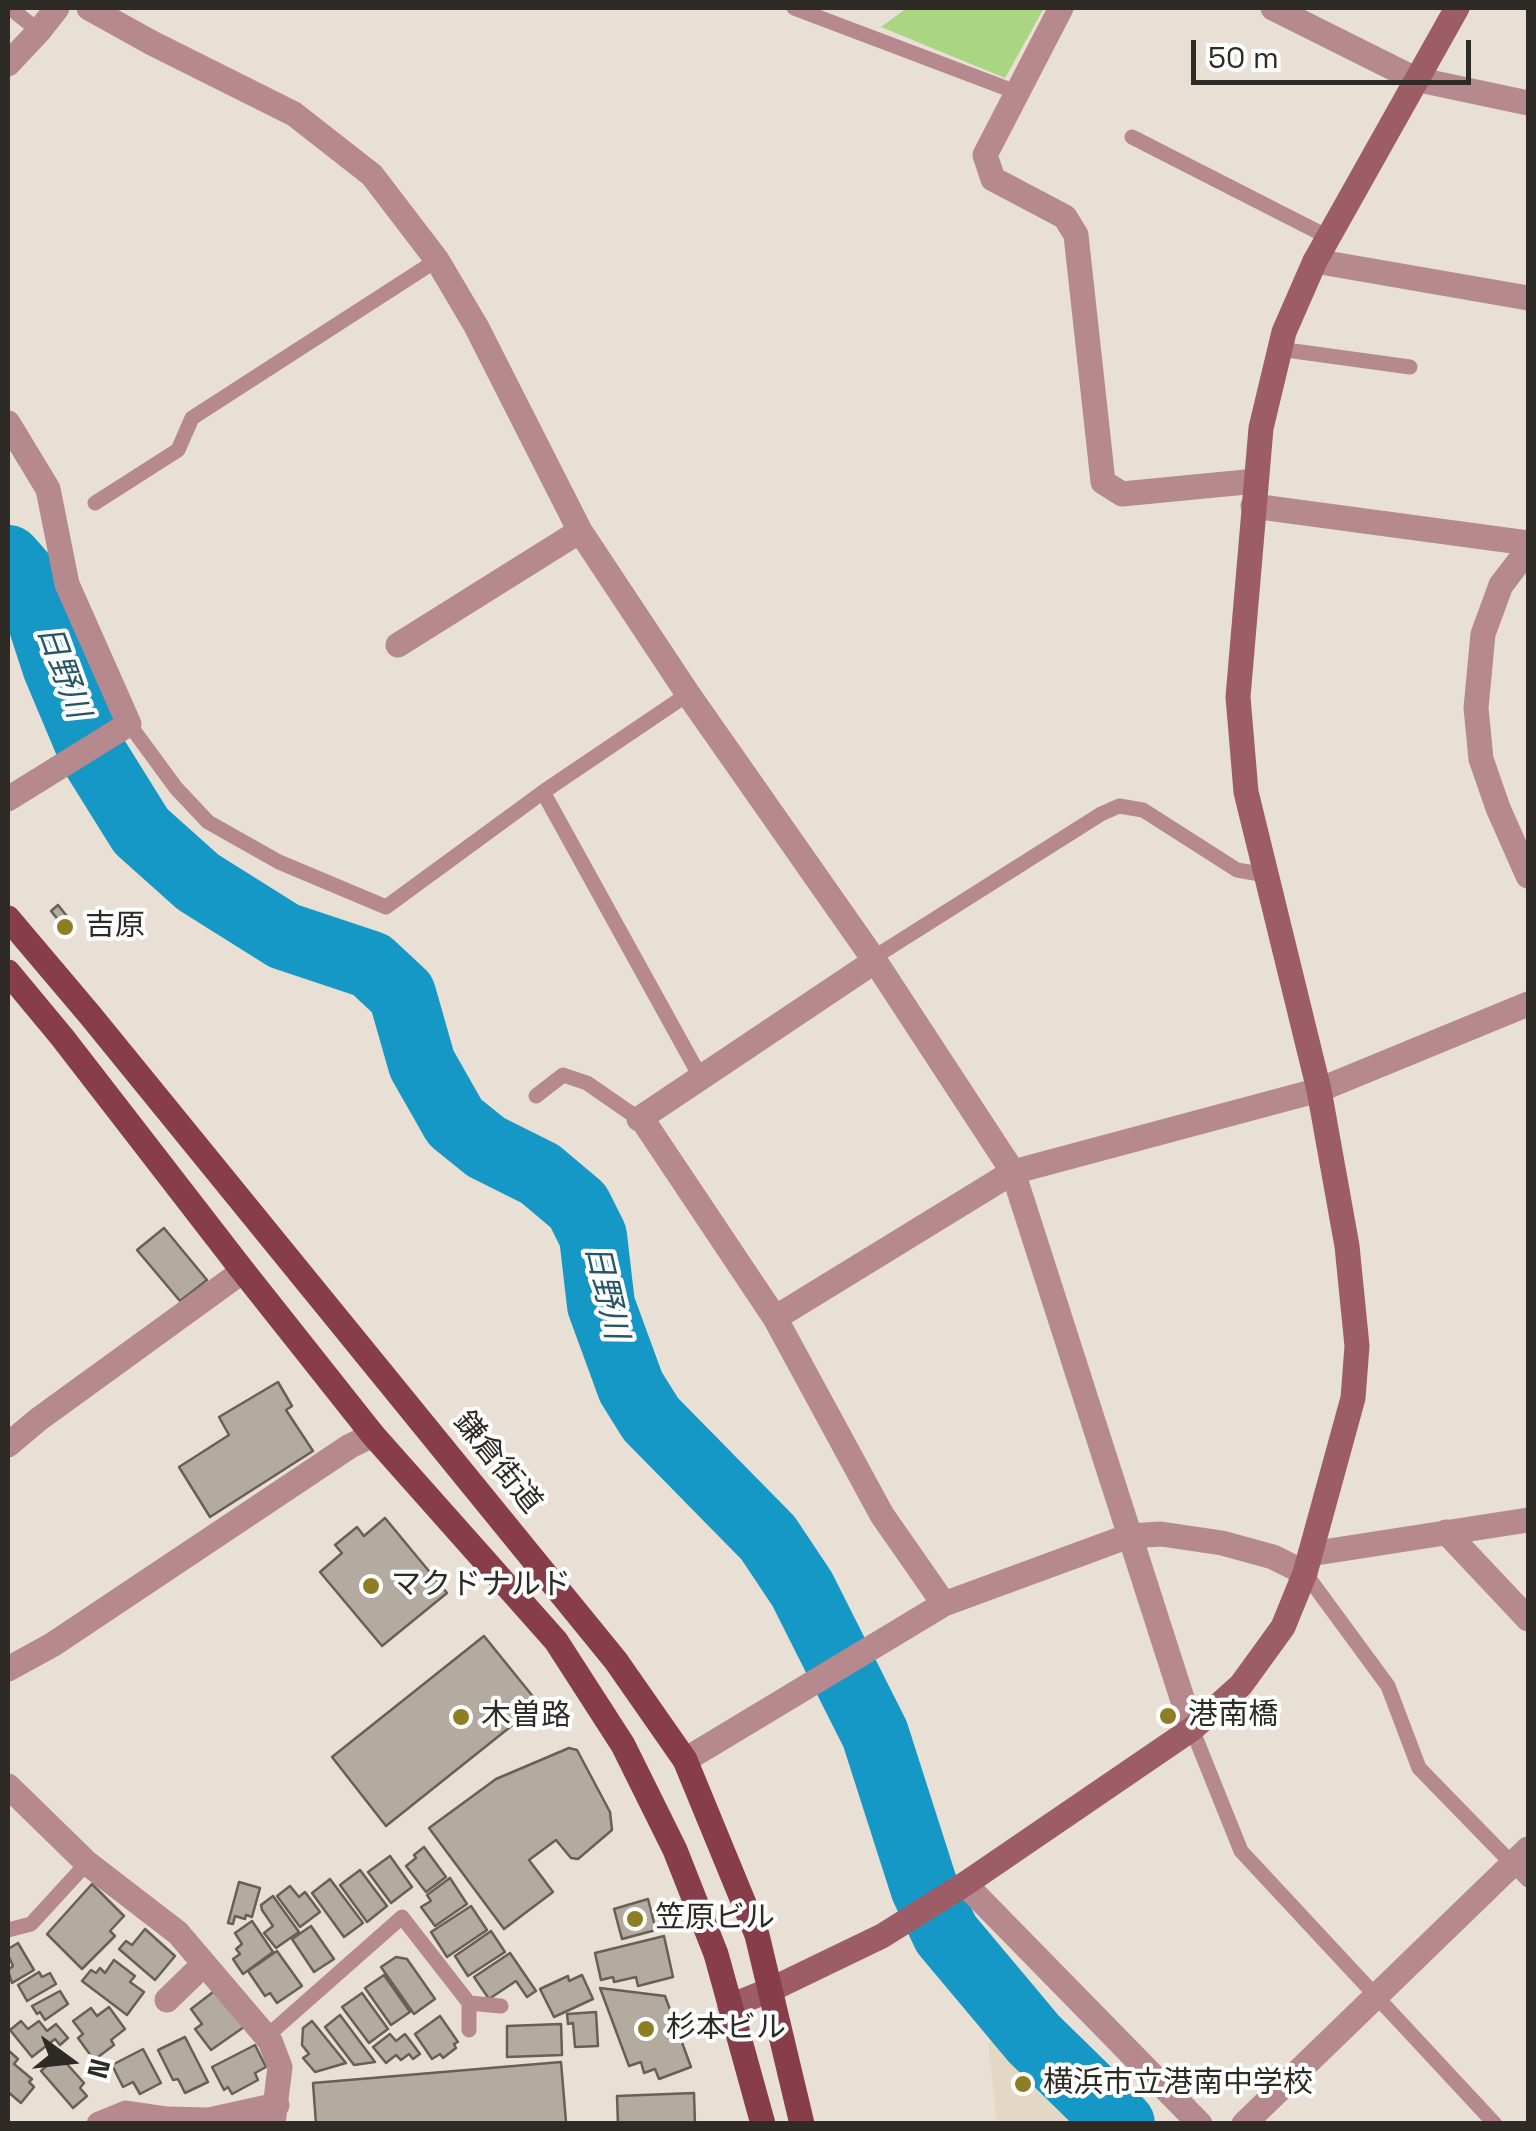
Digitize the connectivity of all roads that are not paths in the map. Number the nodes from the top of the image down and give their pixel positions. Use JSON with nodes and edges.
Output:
{"nodes":[{"id":1,"x":10,"y":8,"type":"edge"},
{"id":2,"x":57,"y":8,"type":"edge"},
{"id":3,"x":88,"y":8,"type":"edge"},
{"id":4,"x":794,"y":8,"type":"edge"},
{"id":5,"x":1062,"y":8,"type":"edge"},
{"id":6,"x":1273,"y":8,"type":"edge"},
{"id":7,"x":1457,"y":8,"type":"edge"},
{"id":8,"x":39,"y":31,"type":"junction"},
{"id":9,"x":8,"y":64,"type":"edge"},
{"id":10,"x":1416,"y":79,"type":"junction"},
{"id":11,"x":1016,"y":92,"type":"junction"},
{"id":12,"x":1528,"y":103,"type":"edge"},
{"id":13,"x":1132,"y":136,"type":"dead end"},
{"id":14,"x":1328,"y":237,"type":"junction"},
{"id":15,"x":437,"y":260,"type":"junction"},
{"id":16,"x":1314,"y":262,"type":"junction"},
{"id":17,"x":1528,"y":298,"type":"edge"},
{"id":18,"x":1279,"y":350,"type":"junction"},
{"id":19,"x":1410,"y":367,"type":"dead end"},
{"id":20,"x":8,"y":423,"type":"edge"},
{"id":21,"x":1255,"y":494,"type":"junction"},
{"id":22,"x":95,"y":503,"type":"dead end"},
{"id":23,"x":580,"y":531,"type":"junction"},
{"id":24,"x":1528,"y":547,"type":"edge"},
{"id":25,"x":398,"y":645,"type":"dead end"},
{"id":26,"x":688,"y":694,"type":"junction"},
{"id":27,"x":123,"y":728,"type":"junction"},
{"id":28,"x":543,"y":792,"type":"junction"},
{"id":29,"x":8,"y":799,"type":"edge"},
{"id":30,"x":1266,"y":875,"type":"junction"},
{"id":31,"x":1528,"y":876,"type":"edge"},
{"id":32,"x":8,"y":918,"type":"edge"},
{"id":33,"x":874,"y":959,"type":"junction"},
{"id":34,"x":8,"y":972,"type":"edge"},
{"id":35,"x":1528,"y":1004,"type":"edge"},
{"id":36,"x":701,"y":1078,"type":"junction"},
{"id":37,"x":1319,"y":1090,"type":"junction"},
{"id":38,"x":536,"y":1096,"type":"dead end"},
{"id":39,"x":640,"y":1119,"type":"junction"},
{"id":40,"x":1013,"y":1172,"type":"junction"},
{"id":41,"x":243,"y":1271,"type":"junction"},
{"id":42,"x":774,"y":1318,"type":"junction"},
{"id":43,"x":373,"y":1435,"type":"junction"},
{"id":44,"x":8,"y":1444,"type":"edge"},
{"id":45,"x":1528,"y":1520,"type":"edge"},
{"id":46,"x":1446,"y":1532,"type":"junction"},
{"id":47,"x":1129,"y":1536,"type":"junction"},
{"id":48,"x":1308,"y":1564,"type":"junction"},
{"id":49,"x":944,"y":1604,"type":"junction"},
{"id":50,"x":1528,"y":1619,"type":"edge"},
{"id":51,"x":8,"y":1669,"type":"edge"},
{"id":52,"x":1192,"y":1728,"type":"junction"},
{"id":53,"x":685,"y":1760,"type":"junction"},
{"id":54,"x":8,"y":1786,"type":"edge"},
{"id":55,"x":87,"y":1863,"type":"junction"},
{"id":56,"x":1523,"y":1865,"type":"edge"},
{"id":57,"x":960,"y":1887,"type":"junction"},
{"id":58,"x":8,"y":1930,"type":"edge"},
{"id":59,"x":204,"y":1964,"type":"junction"},
{"id":60,"x":770,"y":1990,"type":"junction"},
{"id":61,"x":1376,"y":1994,"type":"junction"},
{"id":62,"x":167,"y":2000,"type":"dead end"},
{"id":63,"x":469,"y":2003,"type":"junction"},
{"id":64,"x":501,"y":2006,"type":"dead end"},
{"id":65,"x":730,"y":2006,"type":"junction"},
{"id":66,"x":468,"y":2030,"type":"dead end"},
{"id":67,"x":266,"y":2037,"type":"junction"},
{"id":68,"x":275,"y":2114,"type":"edge"},
{"id":69,"x":100,"y":2124,"type":"edge"},
{"id":70,"x":762,"y":2124,"type":"edge"},
{"id":71,"x":802,"y":2124,"type":"edge"},
{"id":72,"x":1200,"y":2124,"type":"edge"},
{"id":73,"x":1244,"y":2124,"type":"edge"},
{"id":74,"x":1496,"y":2124,"type":"edge"}],
"edges":[{"from":1,"to":8,"type":"lane"},
{"from":2,"to":8,"type":"street"},
{"from":3,"to":15,"type":"street"},
{"from":4,"to":11,"type":"lane"},
{"from":5,"to":11,"type":"street"},
{"from":6,"to":10,"type":"street"},
{"from":7,"to":10,"type":"street"},
{"from":8,"to":9,"type":"street"},
{"from":10,"to":12,"type":"street"},
{"from":10,"to":14,"type":"street"},
{"from":11,"to":21,"type":"street"},
{"from":13,"to":14,"type":"lane"},
{"from":14,"to":16,"type":"street"},
{"from":15,"to":22,"type":"lane"},
{"from":15,"to":23,"type":"street"},
{"from":16,"to":17,"type":"street"},
{"from":16,"to":18,"type":"street"},
{"from":18,"to":19,"type":"lane"},
{"from":18,"to":21,"type":"street"},
{"from":20,"to":27,"type":"street"},
{"from":21,"to":24,"type":"street"},
{"from":21,"to":30,"type":"street"},
{"from":23,"to":25,"type":"street"},
{"from":23,"to":26,"type":"street"},
{"from":24,"to":31,"type":"street"},
{"from":26,"to":28,"type":"lane"},
{"from":26,"to":33,"type":"street"},
{"from":27,"to":28,"type":"lane"},
{"from":27,"to":29,"type":"street"},
{"from":28,"to":36,"type":"lane"},
{"from":30,"to":33,"type":"lane"},
{"from":30,"to":37,"type":"street"},
{"from":32,"to":53,"type":"main road","name":"鎌倉街道"},
{"from":33,"to":36,"type":"street"},
{"from":33,"to":40,"type":"street"},
{"from":34,"to":41,"type":"main road"},
{"from":35,"to":37,"type":"street"},
{"from":36,"to":39,"type":"street"},
{"from":37,"to":40,"type":"street"},
{"from":37,"to":48,"type":"street"},
{"from":38,"to":39,"type":"lane"},
{"from":39,"to":42,"type":"street"},
{"from":40,"to":42,"type":"street"},
{"from":40,"to":47,"type":"street"},
{"from":41,"to":43,"type":"main road"},
{"from":41,"to":44,"type":"street"},
{"from":42,"to":49,"type":"street"},
{"from":43,"to":51,"type":"street"},
{"from":43,"to":65,"type":"main road"},
{"from":45,"to":46,"type":"street"},
{"from":46,"to":48,"type":"street"},
{"from":46,"to":50,"type":"street"},
{"from":47,"to":48,"type":"street"},
{"from":47,"to":49,"type":"street"},
{"from":47,"to":52,"type":"street"},
{"from":48,"to":52,"type":"street"},
{"from":48,"to":56,"type":"lane"},
{"from":49,"to":53,"type":"street"},
{"from":52,"to":57,"type":"street"},
{"from":52,"to":61,"type":"lane"},
{"from":53,"to":60,"type":"main road","name":"鎌倉街道"},
{"from":54,"to":55,"type":"street"},
{"from":55,"to":58,"type":"lane"},
{"from":55,"to":59,"type":"street"},
{"from":56,"to":61,"type":"street"},
{"from":57,"to":60,"type":"street"},
{"from":57,"to":72,"type":"street"},
{"from":59,"to":62,"type":"street"},
{"from":59,"to":67,"type":"street"},
{"from":60,"to":65,"type":"street"},
{"from":60,"to":71,"type":"main road","name":"鎌倉街道"},
{"from":61,"to":73,"type":"street"},
{"from":61,"to":74,"type":"lane"},
{"from":63,"to":64,"type":"lane"},
{"from":63,"to":66,"type":"lane"},
{"from":63,"to":67,"type":"lane"},
{"from":65,"to":70,"type":"main road"},
{"from":67,"to":68,"type":"street"},
{"from":68,"to":69,"type":"street"}]}
